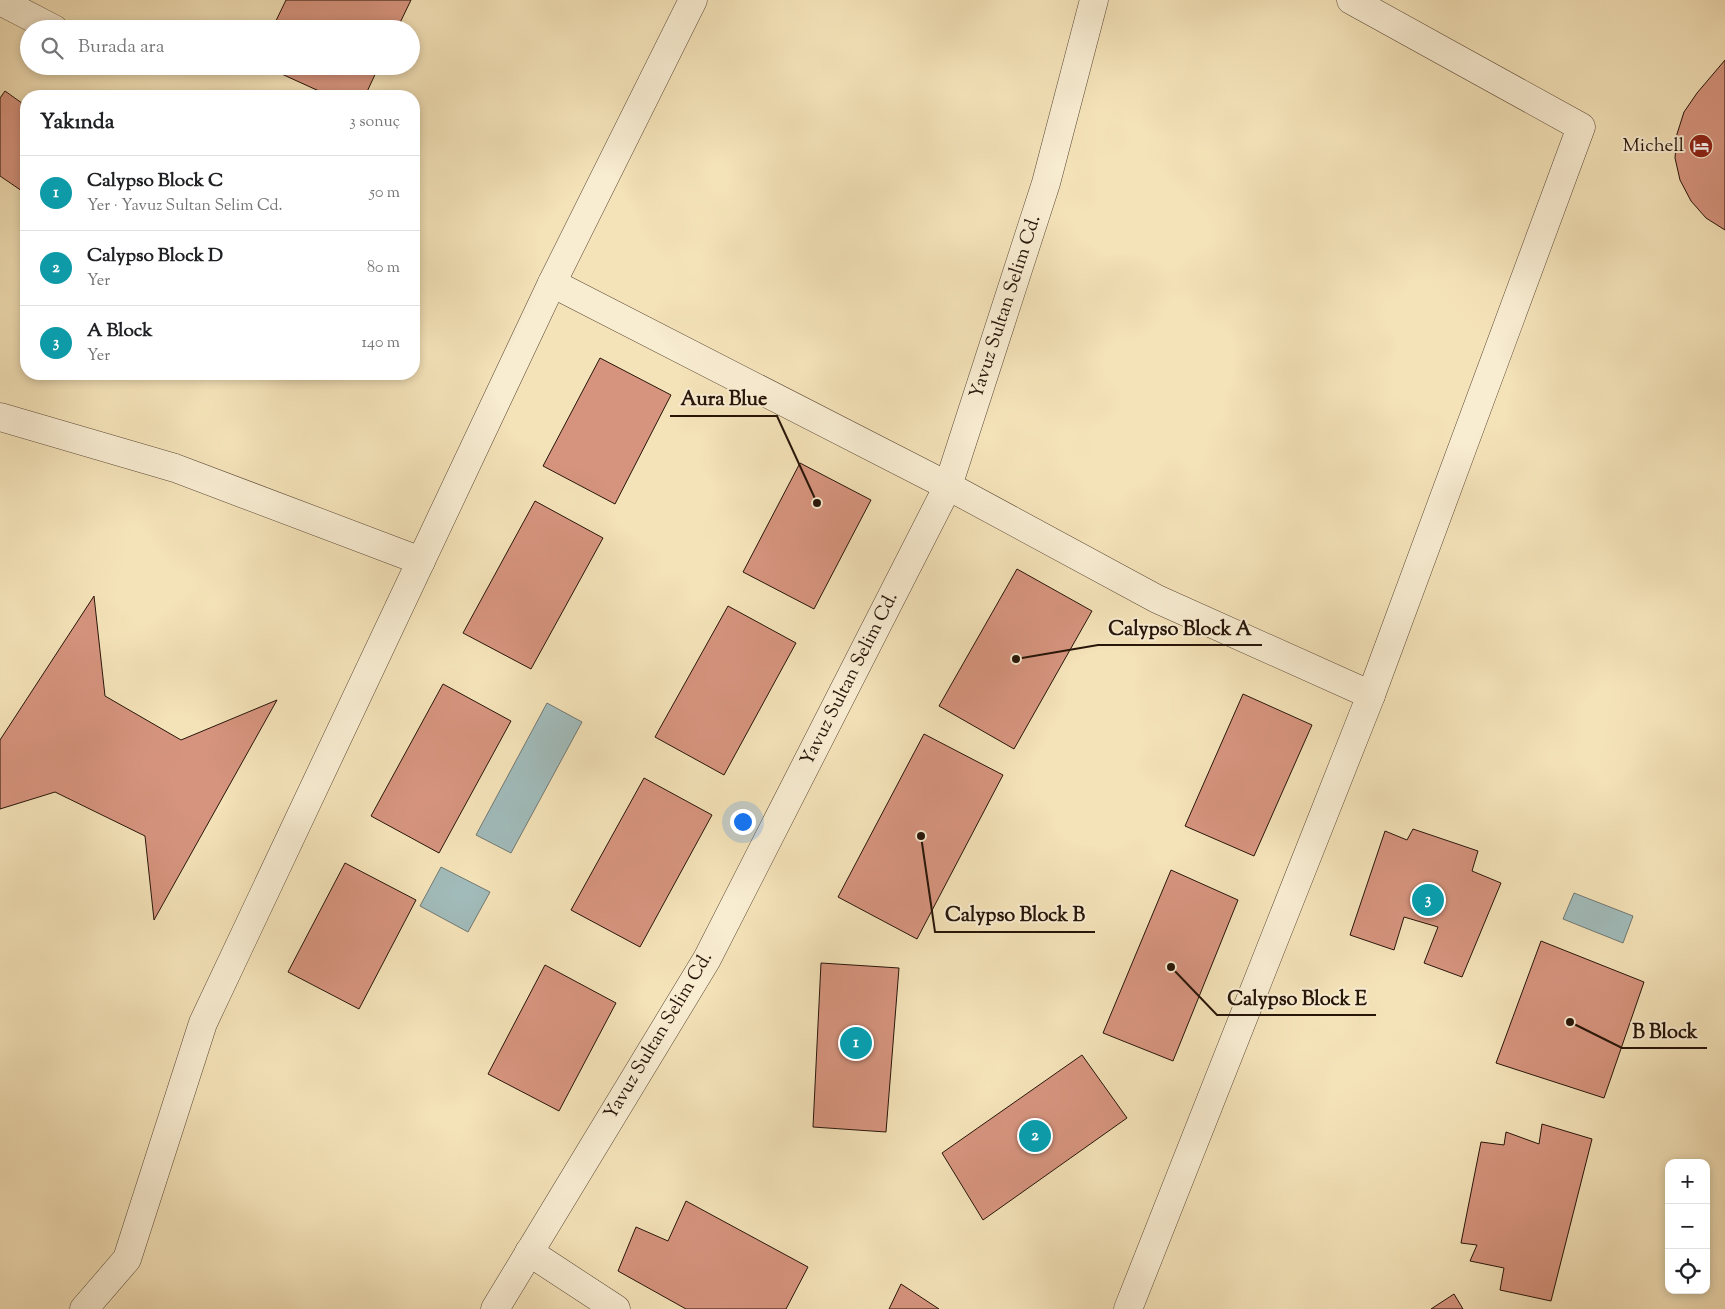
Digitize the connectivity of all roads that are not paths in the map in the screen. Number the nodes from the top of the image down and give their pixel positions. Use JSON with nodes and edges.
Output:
{"nodes":[{"id":1,"x":693,"y":0,"type":"edge"},
{"id":2,"x":1094,"y":0,"type":"edge"},
{"id":3,"x":1352,"y":0,"type":"edge"},
{"id":4,"x":0,"y":1,"type":"edge"},
{"id":5,"x":37,"y":20,"type":"edge"},
{"id":6,"x":552,"y":283,"type":"junction"},
{"id":7,"x":0,"y":417,"type":"edge"},
{"id":8,"x":948,"y":486,"type":"junction"},
{"id":9,"x":421,"y":561,"type":"junction"},
{"id":10,"x":1371,"y":695,"type":"junction"},
{"id":11,"x":529,"y":1252,"type":"junction"},
{"id":12,"x":84,"y":1309,"type":"edge"},
{"id":13,"x":495,"y":1309,"type":"edge"},
{"id":14,"x":616,"y":1309,"type":"edge"},
{"id":15,"x":1128,"y":1309,"type":"edge"}],
"edges":[{"from":1,"to":6,"type":"street"},
{"from":2,"to":8,"type":"street","name":"Yavuz Sultan Selim Cd."},
{"from":3,"to":10,"type":"street"},
{"from":4,"to":5,"type":"street"},
{"from":6,"to":8,"type":"street"},
{"from":6,"to":9,"type":"street"},
{"from":7,"to":9,"type":"street"},
{"from":8,"to":10,"type":"street"},
{"from":8,"to":11,"type":"street","name":"Yavuz Sultan Selim Cd."},
{"from":9,"to":12,"type":"street"},
{"from":10,"to":15,"type":"street"},
{"from":11,"to":13,"type":"street","name":"Yavuz Sultan Selim Cd."},
{"from":11,"to":14,"type":"street"}]}
